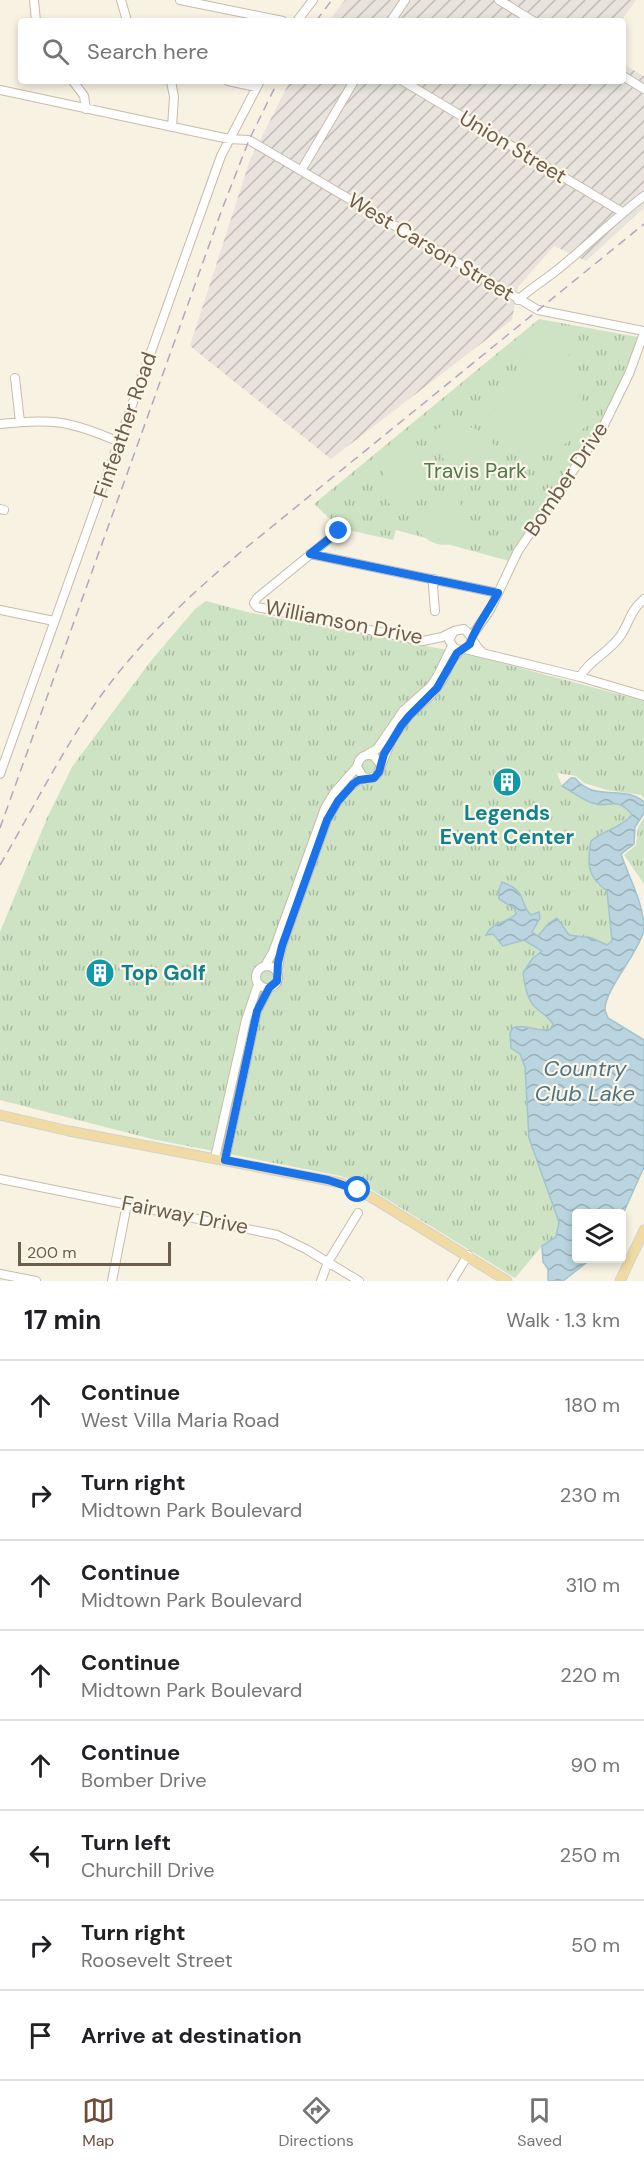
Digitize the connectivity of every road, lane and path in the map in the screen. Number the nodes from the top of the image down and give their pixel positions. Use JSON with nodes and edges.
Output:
{"nodes":[{"id":1,"x":34,"y":0,"type":"edge"},
{"id":2,"x":121,"y":0,"type":"edge"},
{"id":3,"x":180,"y":0,"type":"edge"},
{"id":4,"x":313,"y":0,"type":"edge"},
{"id":5,"x":405,"y":0,"type":"edge"},
{"id":6,"x":499,"y":0,"type":"edge"},
{"id":7,"x":36,"y":18,"type":"edge"},
{"id":8,"x":126,"y":18,"type":"edge"},
{"id":9,"x":268,"y":18,"type":"edge"},
{"id":10,"x":299,"y":18,"type":"edge"},
{"id":11,"x":393,"y":18,"type":"edge"},
{"id":12,"x":528,"y":18,"type":"edge"},
{"id":13,"x":626,"y":78,"type":"edge"},
{"id":14,"x":75,"y":84,"type":"edge"},
{"id":15,"x":172,"y":84,"type":"edge"},
{"id":16,"x":258,"y":84,"type":"edge"},
{"id":17,"x":352,"y":84,"type":"edge"},
{"id":18,"x":408,"y":84,"type":"edge"},
{"id":19,"x":644,"y":89,"type":"edge"},
{"id":20,"x":0,"y":90,"type":"edge"},
{"id":21,"x":86,"y":109,"type":"junction"},
{"id":22,"x":172,"y":127,"type":"junction"},
{"id":23,"x":228,"y":139,"type":"junction"},
{"id":24,"x":302,"y":169,"type":"junction"},
{"id":25,"x":644,"y":196,"type":"edge"},
{"id":26,"x":622,"y":212,"type":"junction"},
{"id":27,"x":518,"y":300,"type":"junction"},
{"id":28,"x":644,"y":332,"type":"edge"},
{"id":29,"x":15,"y":378,"type":"dead end"},
{"id":30,"x":20,"y":422,"type":"junction"},
{"id":31,"x":0,"y":424,"type":"edge"},
{"id":32,"x":119,"y":442,"type":"junction"},
{"id":33,"x":339,"y":531,"type":"dead end"},
{"id":34,"x":310,"y":554,"type":"junction"},
{"id":35,"x":434,"y":579,"type":"junction"},
{"id":36,"x":498,"y":593,"type":"junction"},
{"id":37,"x":644,"y":599,"type":"edge"},
{"id":38,"x":0,"y":610,"type":"edge"},
{"id":39,"x":435,"y":611,"type":"dead end"},
{"id":40,"x":54,"y":621,"type":"junction"},
{"id":41,"x":482,"y":622,"type":"junction"},
{"id":42,"x":464,"y":629,"type":"junction"},
{"id":43,"x":454,"y":631,"type":"junction"},
{"id":44,"x":435,"y":639,"type":"junction"},
{"id":45,"x":471,"y":639,"type":"junction"},
{"id":46,"x":451,"y":645,"type":"junction"},
{"id":47,"x":463,"y":650,"type":"junction"},
{"id":48,"x":483,"y":653,"type":"junction"},
{"id":49,"x":580,"y":677,"type":"junction"},
{"id":50,"x":644,"y":696,"type":"edge"},
{"id":51,"x":366,"y":755,"type":"junction"},
{"id":52,"x":381,"y":765,"type":"junction"},
{"id":53,"x":357,"y":767,"type":"junction"},
{"id":54,"x":0,"y":774,"type":"edge"},
{"id":55,"x":366,"y":778,"type":"junction"},
{"id":56,"x":265,"y":966,"type":"junction"},
{"id":57,"x":277,"y":973,"type":"junction"},
{"id":58,"x":258,"y":984,"type":"junction"},
{"id":59,"x":269,"y":988,"type":"junction"},
{"id":60,"x":0,"y":1115,"type":"edge"},
{"id":61,"x":220,"y":1159,"type":"junction"},
{"id":62,"x":0,"y":1179,"type":"edge"},
{"id":63,"x":127,"y":1204,"type":"junction"},
{"id":64,"x":358,"y":1213,"type":"dead end"},
{"id":65,"x":644,"y":1230,"type":"edge"},
{"id":66,"x":468,"y":1255,"type":"junction"},
{"id":67,"x":328,"y":1262,"type":"junction"},
{"id":68,"x":0,"y":1274,"type":"edge"},
{"id":69,"x":36,"y":1281,"type":"edge"},
{"id":70,"x":112,"y":1281,"type":"edge"},
{"id":71,"x":321,"y":1281,"type":"edge"},
{"id":72,"x":359,"y":1281,"type":"edge"},
{"id":73,"x":452,"y":1281,"type":"edge"},
{"id":74,"x":507,"y":1281,"type":"edge"},
{"id":75,"x":620,"y":1281,"type":"edge"}],
"edges":[{"from":1,"to":7,"type":"street"},
{"from":2,"to":8,"type":"street"},
{"from":3,"to":9,"type":"street"},
{"from":4,"to":10,"type":"street"},
{"from":5,"to":11,"type":"street"},
{"from":6,"to":12,"type":"street"},
{"from":13,"to":19,"type":"street"},
{"from":14,"to":21,"type":"street"},
{"from":15,"to":22,"type":"street"},
{"from":16,"to":23,"type":"street","name":"Finfeather Road"},
{"from":17,"to":24,"type":"street"},
{"from":18,"to":26,"type":"street","name":"Union Street"},
{"from":20,"to":21,"type":"street","name":"West Carson Street"},
{"from":21,"to":22,"type":"street","name":"West Carson Street"},
{"from":22,"to":23,"type":"street","name":"West Carson Street"},
{"from":23,"to":24,"type":"street","name":"West Carson Street"},
{"from":23,"to":32,"type":"street","name":"Finfeather Road"},
{"from":24,"to":27,"type":"street","name":"West Carson Street"},
{"from":25,"to":26,"type":"street"},
{"from":26,"to":27,"type":"street"},
{"from":27,"to":28,"type":"street","name":"West Carson Street"},
{"from":28,"to":36,"type":"street","name":"Bomber Drive"},
{"from":29,"to":30,"type":"street"},
{"from":30,"to":31,"type":"street"},
{"from":30,"to":32,"type":"street"},
{"from":32,"to":40,"type":"street","name":"Finfeather Road"},
{"from":33,"to":34,"type":"street"},
{"from":34,"to":35,"type":"street"},
{"from":34,"to":44,"type":"street","name":"Williamson Drive"},
{"from":35,"to":36,"type":"street"},
{"from":35,"to":39,"type":"street"},
{"from":36,"to":41,"type":"street","name":"Bomber Drive"},
{"from":37,"to":49,"type":"street"},
{"from":38,"to":40,"type":"street"},
{"from":40,"to":54,"type":"street","name":"Finfeather Road"},
{"from":41,"to":42,"type":"street"},
{"from":41,"to":45,"type":"street","name":"Bomber Drive"},
{"from":42,"to":43,"type":"street"},
{"from":42,"to":45,"type":"street"},
{"from":43,"to":44,"type":"street","name":"Williamson Drive"},
{"from":43,"to":46,"type":"street"},
{"from":44,"to":46,"type":"street","name":"Williamson Drive"},
{"from":45,"to":47,"type":"street"},
{"from":45,"to":48,"type":"street"},
{"from":46,"to":47,"type":"street"},
{"from":46,"to":51,"type":"street"},
{"from":47,"to":48,"type":"street"},
{"from":47,"to":52,"type":"street"},
{"from":48,"to":49,"type":"street"},
{"from":49,"to":50,"type":"street"},
{"from":51,"to":52,"type":"street"},
{"from":51,"to":53,"type":"street"},
{"from":52,"to":55,"type":"street"},
{"from":53,"to":55,"type":"street"},
{"from":53,"to":56,"type":"street"},
{"from":55,"to":57,"type":"street"},
{"from":56,"to":57,"type":"street"},
{"from":56,"to":58,"type":"street"},
{"from":57,"to":59,"type":"street"},
{"from":58,"to":59,"type":"street"},
{"from":58,"to":61,"type":"street"},
{"from":59,"to":61,"type":"street"},
{"from":60,"to":61,"type":"main road"},
{"from":61,"to":66,"type":"main road"},
{"from":62,"to":63,"type":"street","name":"Fairway Drive"},
{"from":63,"to":67,"type":"street","name":"Fairway Drive"},
{"from":63,"to":70,"type":"street"},
{"from":64,"to":67,"type":"street"},
{"from":65,"to":75,"type":"main road"},
{"from":66,"to":73,"type":"street"},
{"from":66,"to":74,"type":"main road"},
{"from":67,"to":71,"type":"street"},
{"from":67,"to":72,"type":"street","name":"Fairway Drive"},
{"from":68,"to":69,"type":"street"}]}
